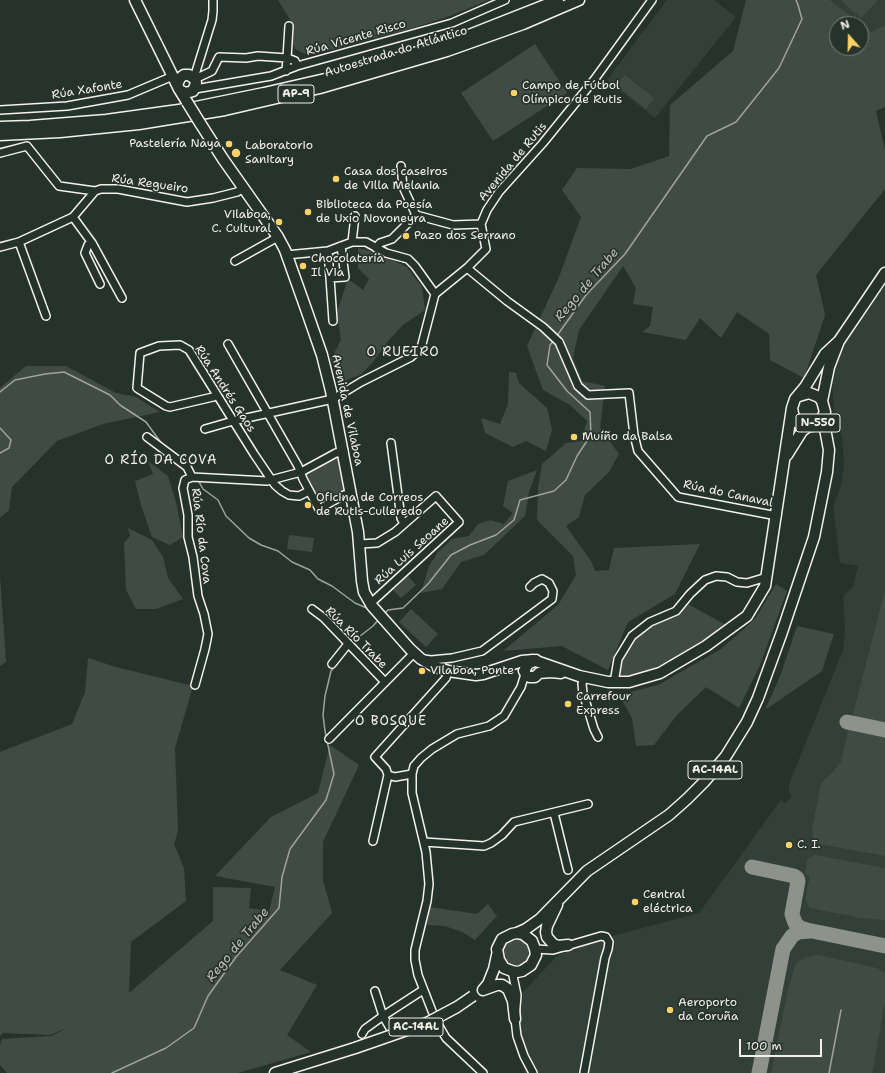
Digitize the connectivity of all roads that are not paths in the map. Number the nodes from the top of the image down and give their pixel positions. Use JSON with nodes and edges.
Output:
{"nodes":[{"id":1,"x":135,"y":0,"type":"edge"},
{"id":2,"x":213,"y":0,"type":"edge"},
{"id":3,"x":505,"y":0,"type":"edge"},
{"id":4,"x":558,"y":0,"type":"edge"},
{"id":5,"x":579,"y":0,"type":"edge"},
{"id":6,"x":652,"y":0,"type":"edge"},
{"id":7,"x":289,"y":26,"type":"dead end"},
{"id":8,"x":286,"y":58,"type":"junction"},
{"id":9,"x":297,"y":66,"type":"junction"},
{"id":10,"x":286,"y":70,"type":"junction"},
{"id":11,"x":186,"y":83,"type":"junction"},
{"id":12,"x":0,"y":110,"type":"edge"},
{"id":13,"x":0,"y":127,"type":"edge"},
{"id":14,"x":0,"y":135,"type":"edge"},
{"id":15,"x":0,"y":153,"type":"edge"},
{"id":16,"x":401,"y":166,"type":"dead end"},
{"id":17,"x":243,"y":188,"type":"junction"},
{"id":18,"x":95,"y":191,"type":"junction"},
{"id":19,"x":416,"y":215,"type":"junction"},
{"id":20,"x":355,"y":216,"type":"dead end"},
{"id":21,"x":73,"y":217,"type":"junction"},
{"id":22,"x":481,"y":224,"type":"junction"},
{"id":23,"x":278,"y":237,"type":"junction"},
{"id":24,"x":20,"y":242,"type":"junction"},
{"id":25,"x":352,"y":242,"type":"junction"},
{"id":26,"x":92,"y":243,"type":"junction"},
{"id":27,"x":341,"y":246,"type":"junction"},
{"id":28,"x":0,"y":247,"type":"edge"},
{"id":29,"x":376,"y":248,"type":"junction"},
{"id":30,"x":328,"y":251,"type":"junction"},
{"id":31,"x":286,"y":255,"type":"junction"},
{"id":32,"x":235,"y":261,"type":"dead end"},
{"id":33,"x":467,"y":268,"type":"junction"},
{"id":34,"x":885,"y":273,"type":"edge"},
{"id":35,"x":330,"y":278,"type":"junction"},
{"id":36,"x":100,"y":284,"type":"dead end"},
{"id":37,"x":435,"y":294,"type":"junction"},
{"id":38,"x":122,"y":298,"type":"dead end"},
{"id":39,"x":46,"y":316,"type":"dead end"},
{"id":40,"x":333,"y":321,"type":"dead end"},
{"id":41,"x":839,"y":341,"type":"junction"},
{"id":42,"x":228,"y":344,"type":"dead end"},
{"id":43,"x":217,"y":395,"type":"junction"},
{"id":44,"x":799,"y":396,"type":"junction"},
{"id":45,"x":333,"y":399,"type":"junction"},
{"id":46,"x":822,"y":401,"type":"junction"},
{"id":47,"x":792,"y":408,"type":"junction"},
{"id":48,"x":269,"y":413,"type":"junction"},
{"id":49,"x":233,"y":421,"type":"junction"},
{"id":50,"x":816,"y":423,"type":"junction"},
{"id":51,"x":205,"y":429,"type":"dead end"},
{"id":52,"x":147,"y":437,"type":"dead end"},
{"id":53,"x":391,"y":443,"type":"dead end"},
{"id":54,"x":344,"y":451,"type":"junction"},
{"id":55,"x":784,"y":458,"type":"junction"},
{"id":56,"x":301,"y":472,"type":"junction"},
{"id":57,"x":192,"y":477,"type":"junction"},
{"id":58,"x":272,"y":480,"type":"junction"},
{"id":59,"x":309,"y":491,"type":"junction"},
{"id":60,"x":351,"y":494,"type":"junction"},
{"id":61,"x":776,"y":516,"type":"junction"},
{"id":62,"x":404,"y":524,"type":"junction"},
{"id":63,"x":359,"y":544,"type":"junction"},
{"id":64,"x":767,"y":577,"type":"junction"},
{"id":65,"x":530,"y":587,"type":"dead end"},
{"id":66,"x":372,"y":605,"type":"junction"},
{"id":67,"x":312,"y":609,"type":"dead end"},
{"id":68,"x":348,"y":644,"type":"junction"},
{"id":69,"x":418,"y":656,"type":"junction"},
{"id":70,"x":465,"y":656,"type":"junction"},
{"id":71,"x":533,"y":661,"type":"junction"},
{"id":72,"x":332,"y":664,"type":"dead end"},
{"id":73,"x":502,"y":664,"type":"junction"},
{"id":74,"x":572,"y":668,"type":"junction"},
{"id":75,"x":452,"y":672,"type":"junction"},
{"id":76,"x":483,"y":674,"type":"junction"},
{"id":77,"x":530,"y":674,"type":"junction"},
{"id":78,"x":583,"y":680,"type":"junction"},
{"id":79,"x":385,"y":682,"type":"junction"},
{"id":80,"x":611,"y":682,"type":"junction"},
{"id":81,"x":195,"y":685,"type":"dead end"},
{"id":82,"x":598,"y":737,"type":"dead end"},
{"id":83,"x":329,"y":739,"type":"dead end"},
{"id":84,"x":412,"y":774,"type":"junction"},
{"id":85,"x":388,"y":775,"type":"junction"},
{"id":86,"x":588,"y":804,"type":"dead end"},
{"id":87,"x":554,"y":813,"type":"junction"},
{"id":88,"x":373,"y":841,"type":"dead end"},
{"id":89,"x":424,"y":842,"type":"junction"},
{"id":90,"x":568,"y":870,"type":"dead end"},
{"id":91,"x":560,"y":898,"type":"junction"},
{"id":92,"x":517,"y":933,"type":"junction"},
{"id":93,"x":568,"y":945,"type":"junction"},
{"id":94,"x":535,"y":948,"type":"junction"},
{"id":95,"x":497,"y":955,"type":"junction"},
{"id":96,"x":510,"y":971,"type":"junction"},
{"id":97,"x":486,"y":987,"type":"junction"},
{"id":98,"x":423,"y":990,"type":"junction"},
{"id":99,"x":375,"y":991,"type":"dead end"},
{"id":100,"x":383,"y":1016,"type":"junction"},
{"id":101,"x":515,"y":1020,"type":"junction"},
{"id":102,"x":390,"y":1028,"type":"dead end"},
{"id":103,"x":362,"y":1034,"type":"dead end"},
{"id":104,"x":275,"y":1073,"type":"edge"},
{"id":105,"x":483,"y":1073,"type":"edge"},
{"id":106,"x":532,"y":1073,"type":"edge"},
{"id":107,"x":584,"y":1073,"type":"edge"}],
"edges":[{"from":1,"to":11,"type":"highway","name":"Avenida de Vilaboa"},
{"from":2,"to":11,"type":"street"},
{"from":3,"to":9,"type":"street","name":"Rúa Vicente Risco"},
{"from":4,"to":13,"type":"highway","name":"Autoestrada do Atlántico","number":"AP-9"},
{"from":5,"to":14,"type":"highway","name":"Autoestrada do Atlántico","number":"AP-9"},
{"from":6,"to":22,"type":"street","name":"Avenida de Rutis"},
{"from":7,"to":8,"type":"street"},
{"from":8,"to":9,"type":"street"},
{"from":8,"to":10,"type":"street"},
{"from":8,"to":11,"type":"street"},
{"from":9,"to":10,"type":"street","name":"Rúa Vicente Risco"},
{"from":10,"to":11,"type":"street","name":"Rúa Vicente Risco"},
{"from":11,"to":12,"type":"street","name":"Rúa Xafonte"},
{"from":11,"to":17,"type":"highway","name":"Avenida de Vilaboa","bridge":true},
{"from":15,"to":18,"type":"street"},
{"from":16,"to":19,"type":"street"},
{"from":17,"to":18,"type":"street","name":"Rúa Regueiro"},
{"from":17,"to":23,"type":"highway","name":"Avenida de Vilaboa"},
{"from":18,"to":21,"type":"street","name":"Rúa Regueiro"},
{"from":19,"to":22,"type":"street"},
{"from":19,"to":29,"type":"street"},
{"from":20,"to":25,"type":"street"},
{"from":21,"to":24,"type":"street","name":"Rúa Regueiro"},
{"from":21,"to":26,"type":"street"},
{"from":22,"to":33,"type":"street"},
{"from":23,"to":31,"type":"highway","name":"Avenida de Vilaboa"},
{"from":23,"to":32,"type":"street"},
{"from":24,"to":28,"type":"street","name":"Rúa Regueiro"},
{"from":24,"to":39,"type":"street"},
{"from":25,"to":27,"type":"street"},
{"from":25,"to":29,"type":"street"},
{"from":26,"to":36,"type":"street"},
{"from":26,"to":38,"type":"street"},
{"from":27,"to":30,"type":"street"},
{"from":27,"to":35,"type":"street"},
{"from":29,"to":37,"type":"street"},
{"from":30,"to":31,"type":"street"},
{"from":30,"to":35,"type":"street"},
{"from":31,"to":45,"type":"highway","name":"Avenida de Vilaboa"},
{"from":33,"to":37,"type":"street"},
{"from":33,"to":61,"type":"street","name":"Rúa do Canaval"},
{"from":34,"to":41,"type":"highway","number":"N-550"},
{"from":35,"to":40,"type":"street"},
{"from":37,"to":45,"type":"street"},
{"from":41,"to":44,"type":"highway","number":"N-550"},
{"from":41,"to":46,"type":"highway","number":"N-550"},
{"from":42,"to":48,"type":"street"},
{"from":43,"to":43,"type":"street","name":"Rúa Andrés Gaos"},
{"from":43,"to":49,"type":"street","name":"Rúa Andrés Gaos"},
{"from":44,"to":46,"type":"highway","number":"N-550"},
{"from":44,"to":47,"type":"highway","number":"N-550"},
{"from":45,"to":48,"type":"street"},
{"from":45,"to":54,"type":"highway","name":"Avenida de Vilaboa"},
{"from":46,"to":50,"type":"highway","number":"N-550"},
{"from":47,"to":50,"type":"highway","number":"N-550"},
{"from":47,"to":55,"type":"highway"},
{"from":48,"to":49,"type":"street"},
{"from":48,"to":56,"type":"street"},
{"from":49,"to":51,"type":"street"},
{"from":49,"to":58,"type":"street","name":"Rúa Andrés Gaos"},
{"from":50,"to":55,"type":"highway"},
{"from":50,"to":91,"type":"highway","number":"AC-14AL"},
{"from":52,"to":57,"type":"street"},
{"from":53,"to":62,"type":"street"},
{"from":54,"to":56,"type":"street","name":"Rúa Río da Cova"},
{"from":54,"to":60,"type":"highway","name":"Avenida de Vilaboa"},
{"from":55,"to":61,"type":"highway"},
{"from":56,"to":58,"type":"street","name":"Rúa Río da Cova"},
{"from":56,"to":59,"type":"street"},
{"from":57,"to":58,"type":"street","name":"Rúa Río da Cova"},
{"from":57,"to":81,"type":"street","name":"Rúa Río da Cova"},
{"from":58,"to":59,"type":"street","name":"Rúa Andrés Gaos"},
{"from":59,"to":60,"type":"street"},
{"from":60,"to":63,"type":"highway","name":"Avenida de Vilaboa"},
{"from":61,"to":64,"type":"highway"},
{"from":62,"to":63,"type":"street"},
{"from":62,"to":66,"type":"street","name":"Rúa Luís Seoane"},
{"from":63,"to":66,"type":"highway","name":"Avenida de Vilaboa"},
{"from":64,"to":80,"type":"highway"},
{"from":64,"to":80,"type":"street"},
{"from":65,"to":70,"type":"street"},
{"from":66,"to":69,"type":"highway","name":"Avenida de Vilaboa"},
{"from":67,"to":68,"type":"street","name":"Rúa Río Trabe"},
{"from":68,"to":72,"type":"street"},
{"from":68,"to":79,"type":"street","name":"Rúa Río Trabe"},
{"from":69,"to":70,"type":"street"},
{"from":69,"to":75,"type":"highway","name":"Avenida de Vilaboa"},
{"from":69,"to":79,"type":"street"},
{"from":70,"to":75,"type":"street"},
{"from":71,"to":73,"type":"highway"},
{"from":71,"to":74,"type":"highway"},
{"from":71,"to":76,"type":"highway"},
{"from":71,"to":77,"type":"highway"},
{"from":71,"to":80,"type":"highway"},
{"from":73,"to":74,"type":"highway"},
{"from":73,"to":76,"type":"highway"},
{"from":74,"to":80,"type":"highway"},
{"from":75,"to":76,"type":"highway","name":"Avenida de Vilaboa"},
{"from":75,"to":85,"type":"street"},
{"from":76,"to":77,"type":"highway"},
{"from":77,"to":78,"type":"highway"},
{"from":77,"to":84,"type":"street"},
{"from":78,"to":80,"type":"highway"},
{"from":78,"to":82,"type":"street"},
{"from":79,"to":83,"type":"street"},
{"from":84,"to":85,"type":"street"},
{"from":84,"to":89,"type":"street"},
{"from":85,"to":88,"type":"street"},
{"from":86,"to":87,"type":"street"},
{"from":87,"to":89,"type":"street"},
{"from":87,"to":90,"type":"street"},
{"from":89,"to":98,"type":"street"},
{"from":91,"to":92,"type":"highway","number":"AC-14AL"},
{"from":91,"to":93,"type":"highway","number":"AC-14AL"},
{"from":91,"to":94,"type":"highway","number":"AC-14AL"},
{"from":92,"to":94,"type":"highway"},
{"from":92,"to":95,"type":"highway","number":"AC-14AL"},
{"from":93,"to":94,"type":"street"},
{"from":93,"to":107,"type":"street"},
{"from":94,"to":96,"type":"highway","number":"AC-14AL"},
{"from":95,"to":96,"type":"highway"},
{"from":95,"to":97,"type":"highway","number":"AC-14AL"},
{"from":96,"to":97,"type":"highway","number":"AC-14AL"},
{"from":96,"to":101,"type":"street"},
{"from":97,"to":101,"type":"highway","number":"AC-14AL"},
{"from":97,"to":104,"type":"highway","number":"AC-14AL","bridge":true},
{"from":98,"to":100,"type":"street"},
{"from":98,"to":105,"type":"street"},
{"from":99,"to":100,"type":"street"},
{"from":100,"to":102,"type":"street"},
{"from":100,"to":103,"type":"street"},
{"from":101,"to":106,"type":"street"}]}
